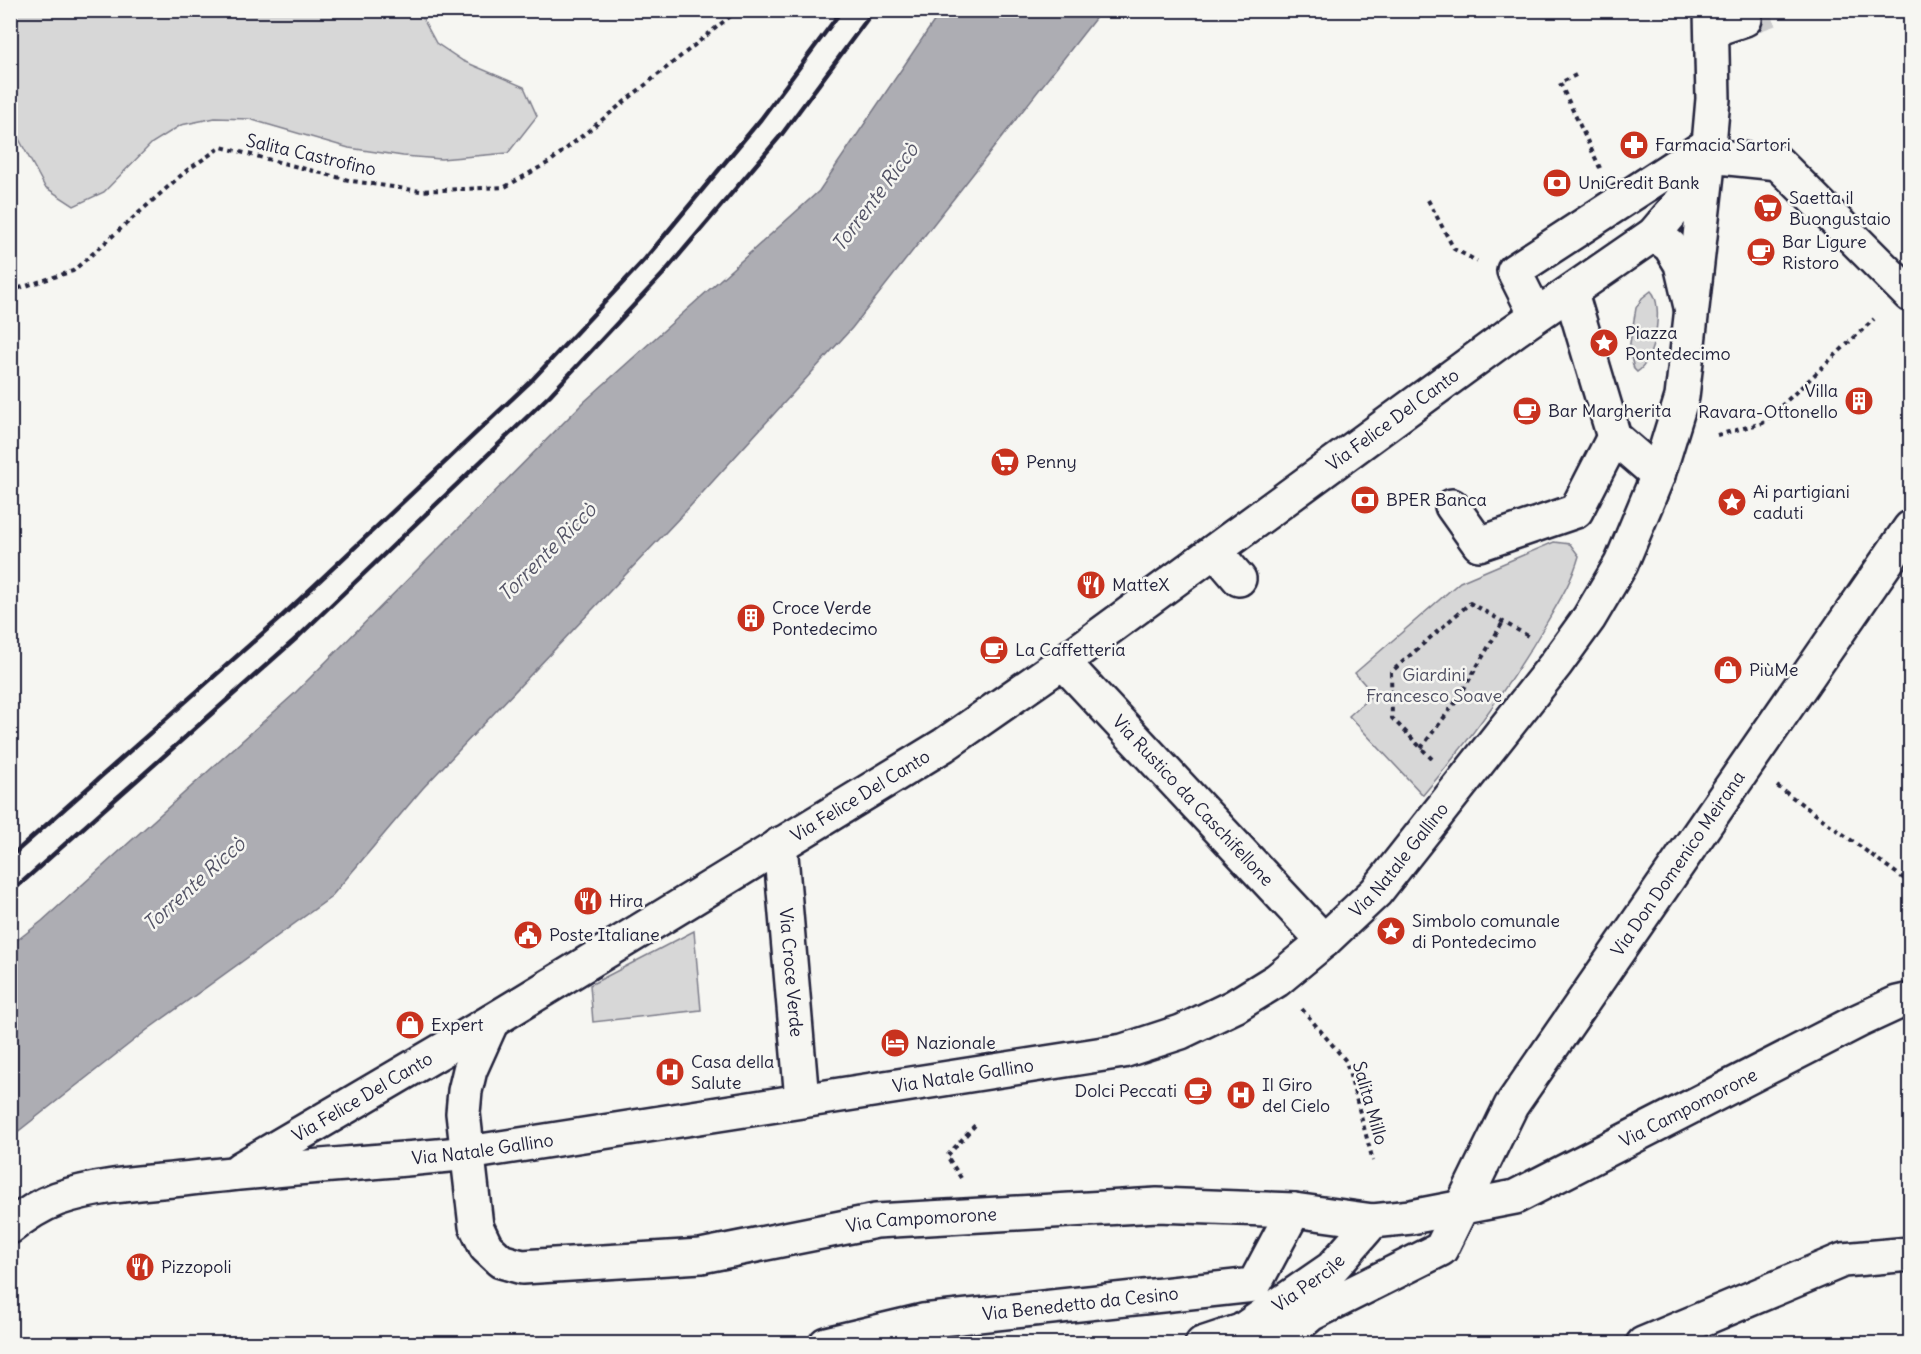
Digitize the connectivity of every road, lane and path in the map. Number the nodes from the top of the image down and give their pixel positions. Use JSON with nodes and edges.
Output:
{"nodes":[{"id":1,"x":738,"y":10,"type":"edge"},
{"id":2,"x":1745,"y":19,"type":"tunnel mouth"},
{"id":3,"x":1712,"y":20,"type":"edge"},
{"id":4,"x":1576,"y":75,"type":"dead end"},
{"id":5,"x":1709,"y":150,"type":"junction"},
{"id":6,"x":1602,"y":172,"type":"dead end"},
{"id":7,"x":1428,"y":200,"type":"dead end"},
{"id":8,"x":1654,"y":234,"type":"junction"},
{"id":9,"x":1480,"y":263,"type":"dead end"},
{"id":10,"x":10,"y":291,"type":"edge"},
{"id":11,"x":1571,"y":293,"type":"junction"},
{"id":12,"x":1911,"y":295,"type":"edge"},
{"id":13,"x":1692,"y":312,"type":"junction"},
{"id":14,"x":1536,"y":315,"type":"junction"},
{"id":15,"x":1874,"y":319,"type":"dead end"},
{"id":16,"x":1717,"y":435,"type":"dead end"},
{"id":17,"x":1614,"y":437,"type":"junction"},
{"id":18,"x":1659,"y":475,"type":"junction"},
{"id":19,"x":1452,"y":506,"type":"dead end"},
{"id":20,"x":1911,"y":528,"type":"edge"},
{"id":21,"x":1215,"y":551,"type":"junction"},
{"id":22,"x":1239,"y":579,"type":"dead end"},
{"id":23,"x":1503,"y":622,"type":"junction"},
{"id":24,"x":1536,"y":640,"type":"dead end"},
{"id":25,"x":1063,"y":662,"type":"junction"},
{"id":26,"x":1420,"y":748,"type":"junction"},
{"id":27,"x":1436,"y":763,"type":"dead end"},
{"id":28,"x":1772,"y":783,"type":"dead end"},
{"id":29,"x":780,"y":844,"type":"junction"},
{"id":30,"x":1911,"y":882,"type":"edge"},
{"id":31,"x":1324,"y":941,"type":"junction"},
{"id":32,"x":1911,"y":1000,"type":"edge"},
{"id":33,"x":1301,"y":1008,"type":"dead end"},
{"id":34,"x":492,"y":1021,"type":"junction"},
{"id":35,"x":801,"y":1100,"type":"junction"},
{"id":36,"x":977,"y":1123,"type":"dead end"},
{"id":37,"x":468,"y":1153,"type":"junction"},
{"id":38,"x":1372,"y":1161,"type":"dead end"},
{"id":39,"x":233,"y":1173,"type":"junction"},
{"id":40,"x":964,"y":1181,"type":"dead end"},
{"id":41,"x":1462,"y":1207,"type":"junction"},
{"id":42,"x":1294,"y":1210,"type":"junction"},
{"id":43,"x":1373,"y":1221,"type":"junction"},
{"id":44,"x":10,"y":1227,"type":"edge"},
{"id":45,"x":1911,"y":1254,"type":"edge"},
{"id":46,"x":826,"y":1344,"type":"edge"},
{"id":47,"x":1202,"y":1344,"type":"edge"},
{"id":48,"x":1276,"y":1344,"type":"edge"},
{"id":49,"x":1643,"y":1344,"type":"edge"}],
"edges":[{"from":1,"to":10,"type":"path","name":"Salita Castrofino"},
{"from":2,"to":3,"type":"main road"},
{"from":3,"to":5,"type":"main road"},
{"from":4,"to":6,"type":"path"},
{"from":5,"to":8,"type":"main road"},
{"from":5,"to":12,"type":"main road"},
{"from":5,"to":13,"type":"main road"},
{"from":5,"to":14,"type":"main road"},
{"from":7,"to":9,"type":"path"},
{"from":8,"to":11,"type":"main road"},
{"from":8,"to":13,"type":"main road"},
{"from":11,"to":14,"type":"main road","name":"Via Felice Del Canto"},
{"from":11,"to":17,"type":"main road"},
{"from":13,"to":18,"type":"main road"},
{"from":14,"to":21,"type":"main road","name":"Via Felice Del Canto"},
{"from":15,"to":16,"type":"path"},
{"from":17,"to":18,"type":"main road"},
{"from":17,"to":19,"type":"main road"},
{"from":18,"to":31,"type":"main road","name":"Via Natale Gallino"},
{"from":20,"to":41,"type":"main road","name":"Via Don Domenico Meirana"},
{"from":21,"to":22,"type":"main road"},
{"from":21,"to":25,"type":"main road","name":"Via Felice Del Canto"},
{"from":23,"to":24,"type":"path"},
{"from":23,"to":26,"type":"path"},
{"from":23,"to":26,"type":"path"},
{"from":25,"to":29,"type":"main road","name":"Via Felice Del Canto"},
{"from":25,"to":31,"type":"main road","name":"Via Rustico da Caschifellone"},
{"from":26,"to":27,"type":"path"},
{"from":28,"to":30,"type":"path"},
{"from":29,"to":34,"type":"main road","name":"Via Felice Del Canto"},
{"from":29,"to":35,"type":"main road","name":"Via Croce Verde"},
{"from":31,"to":35,"type":"main road","name":"Via Natale Gallino"},
{"from":32,"to":41,"type":"main road","name":"Via Campomorone"},
{"from":33,"to":38,"type":"path","name":"Salita Millo"},
{"from":34,"to":37,"type":"main road"},
{"from":34,"to":39,"type":"main road","name":"Via Felice Del Canto"},
{"from":35,"to":37,"type":"main road","name":"Via Natale Gallino"},
{"from":36,"to":40,"type":"path"},
{"from":37,"to":39,"type":"main road","name":"Via Natale Gallino"},
{"from":37,"to":42,"type":"main road","name":"Via Campomorone"},
{"from":39,"to":44,"type":"main road","name":"Via Natale Gallino"},
{"from":41,"to":43,"type":"main road","name":"Via Campomorone"},
{"from":41,"to":48,"type":"main road"},
{"from":42,"to":43,"type":"main road","name":"Via Campomorone"},
{"from":42,"to":46,"type":"main road","name":"Via Benedetto da Cesino"},
{"from":43,"to":47,"type":"main road","name":"Via Percile"},
{"from":45,"to":49,"type":"main road"}]}
